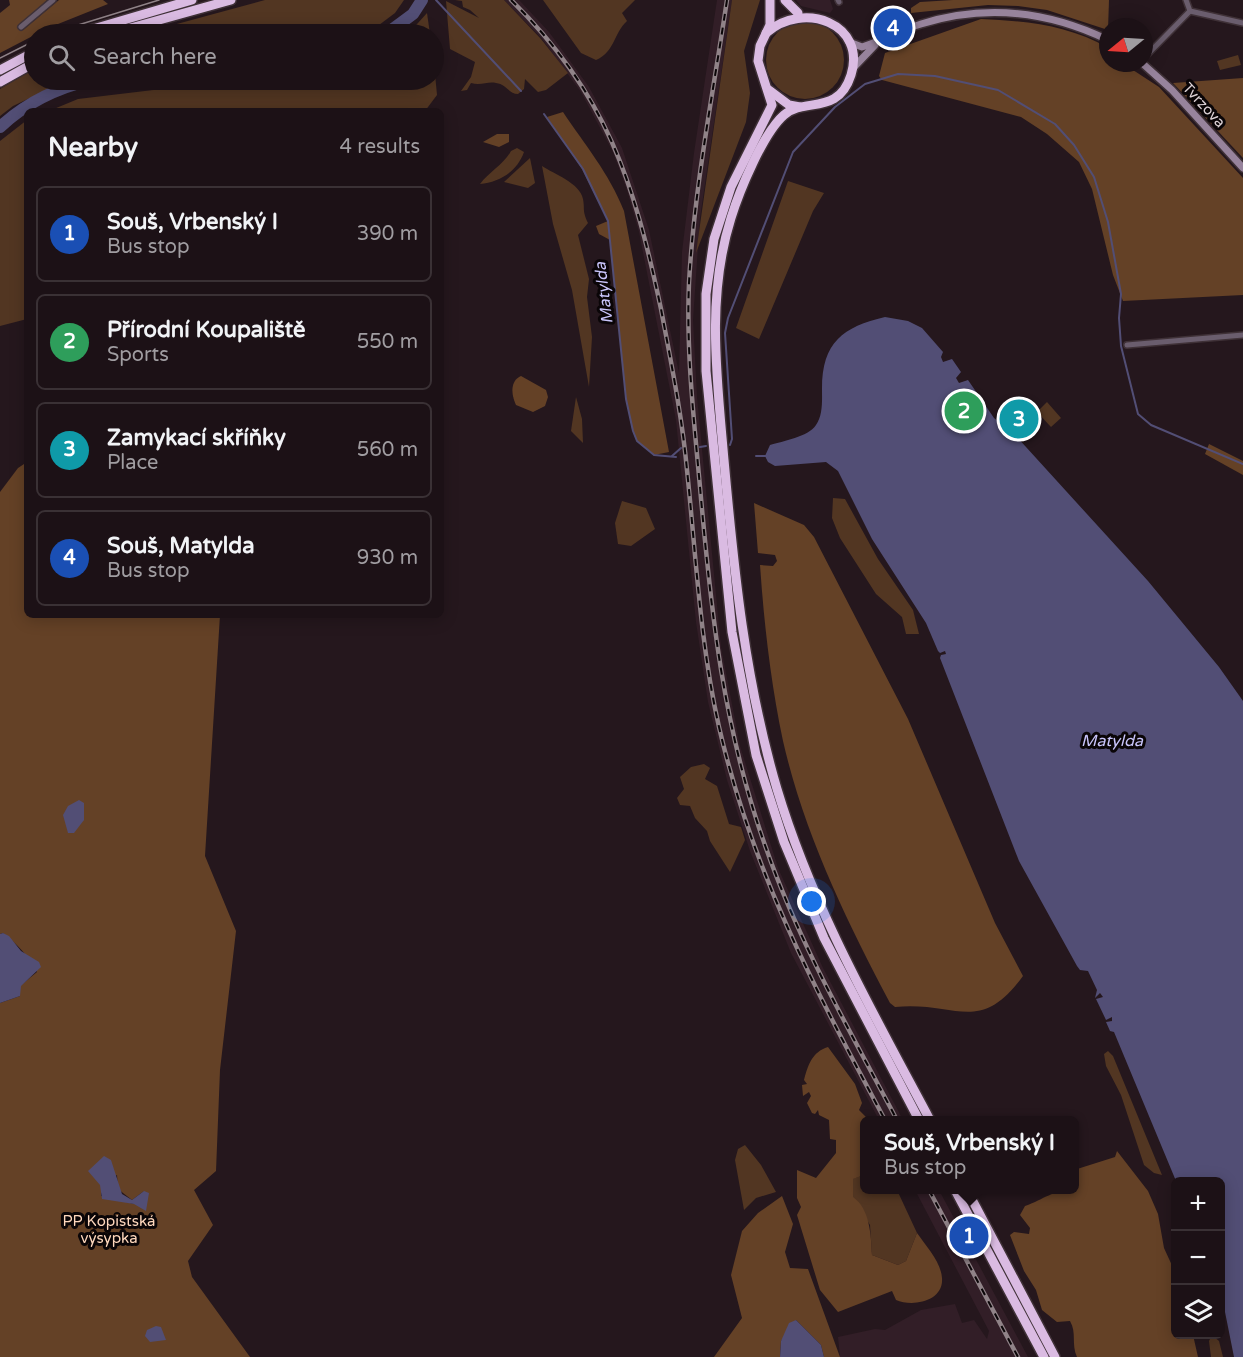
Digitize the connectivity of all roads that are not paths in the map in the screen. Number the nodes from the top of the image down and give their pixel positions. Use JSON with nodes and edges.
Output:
{"nodes":[{"id":1,"x":52,"y":0,"type":"edge"},
{"id":2,"x":192,"y":0,"type":"edge"},
{"id":3,"x":231,"y":0,"type":"edge"},
{"id":4,"x":770,"y":0,"type":"edge"},
{"id":5,"x":785,"y":0,"type":"edge"},
{"id":6,"x":1186,"y":0,"type":"edge"},
{"id":7,"x":1190,"y":11,"type":"junction"},
{"id":8,"x":798,"y":13,"type":"junction"},
{"id":9,"x":1243,"y":23,"type":"edge"},
{"id":10,"x":24,"y":24,"type":"edge"},
{"id":11,"x":24,"y":24,"type":"edge"},
{"id":12,"x":110,"y":24,"type":"edge"},
{"id":13,"x":145,"y":24,"type":"edge"},
{"id":14,"x":21,"y":27,"type":"dead end"},
{"id":15,"x":766,"y":33,"type":"junction"},
{"id":16,"x":1099,"y":36,"type":"edge"},
{"id":17,"x":880,"y":41,"type":"junction"},
{"id":18,"x":849,"y":42,"type":"junction"},
{"id":19,"x":1153,"y":49,"type":"edge"},
{"id":20,"x":24,"y":57,"type":"edge"},
{"id":21,"x":24,"y":69,"type":"edge"},
{"id":22,"x":0,"y":70,"type":"edge"},
{"id":23,"x":852,"y":71,"type":"junction"},
{"id":24,"x":1152,"y":72,"type":"edge"},
{"id":25,"x":0,"y":82,"type":"edge"},
{"id":26,"x":767,"y":88,"type":"junction"},
{"id":27,"x":803,"y":108,"type":"junction"},
{"id":28,"x":1243,"y":168,"type":"edge"},
{"id":29,"x":1243,"y":335,"type":"edge"},
{"id":30,"x":1127,"y":345,"type":"dead end"},
{"id":31,"x":917,"y":1116,"type":"edge"},
{"id":32,"x":928,"y":1116,"type":"edge"},
{"id":33,"x":957,"y":1194,"type":"edge"},
{"id":34,"x":969,"y":1194,"type":"edge"},
{"id":35,"x":1044,"y":1357,"type":"edge"},
{"id":36,"x":1055,"y":1357,"type":"edge"}],
"edges":[{"from":1,"to":11,"type":"street"},
{"from":2,"to":12,"type":"highway"},
{"from":3,"to":13,"type":"highway"},
{"from":4,"to":15,"type":"highway"},
{"from":5,"to":8,"type":"highway"},
{"from":6,"to":7,"type":"street"},
{"from":7,"to":9,"type":"street"},
{"from":7,"to":19,"type":"street"},
{"from":8,"to":15,"type":"highway"},
{"from":8,"to":18,"type":"highway"},
{"from":10,"to":14,"type":"street"},
{"from":15,"to":26,"type":"highway"},
{"from":16,"to":17,"type":"street"},
{"from":17,"to":18,"type":"street"},
{"from":17,"to":23,"type":"street"},
{"from":18,"to":23,"type":"highway"},
{"from":20,"to":22,"type":"highway"},
{"from":21,"to":25,"type":"highway"},
{"from":23,"to":27,"type":"highway"},
{"from":24,"to":28,"type":"street","name":"Tvrzova"},
{"from":26,"to":27,"type":"highway"},
{"from":26,"to":31,"type":"highway"},
{"from":27,"to":32,"type":"highway"},
{"from":29,"to":30,"type":"street"},
{"from":33,"to":35,"type":"highway"},
{"from":34,"to":36,"type":"highway"}]}
